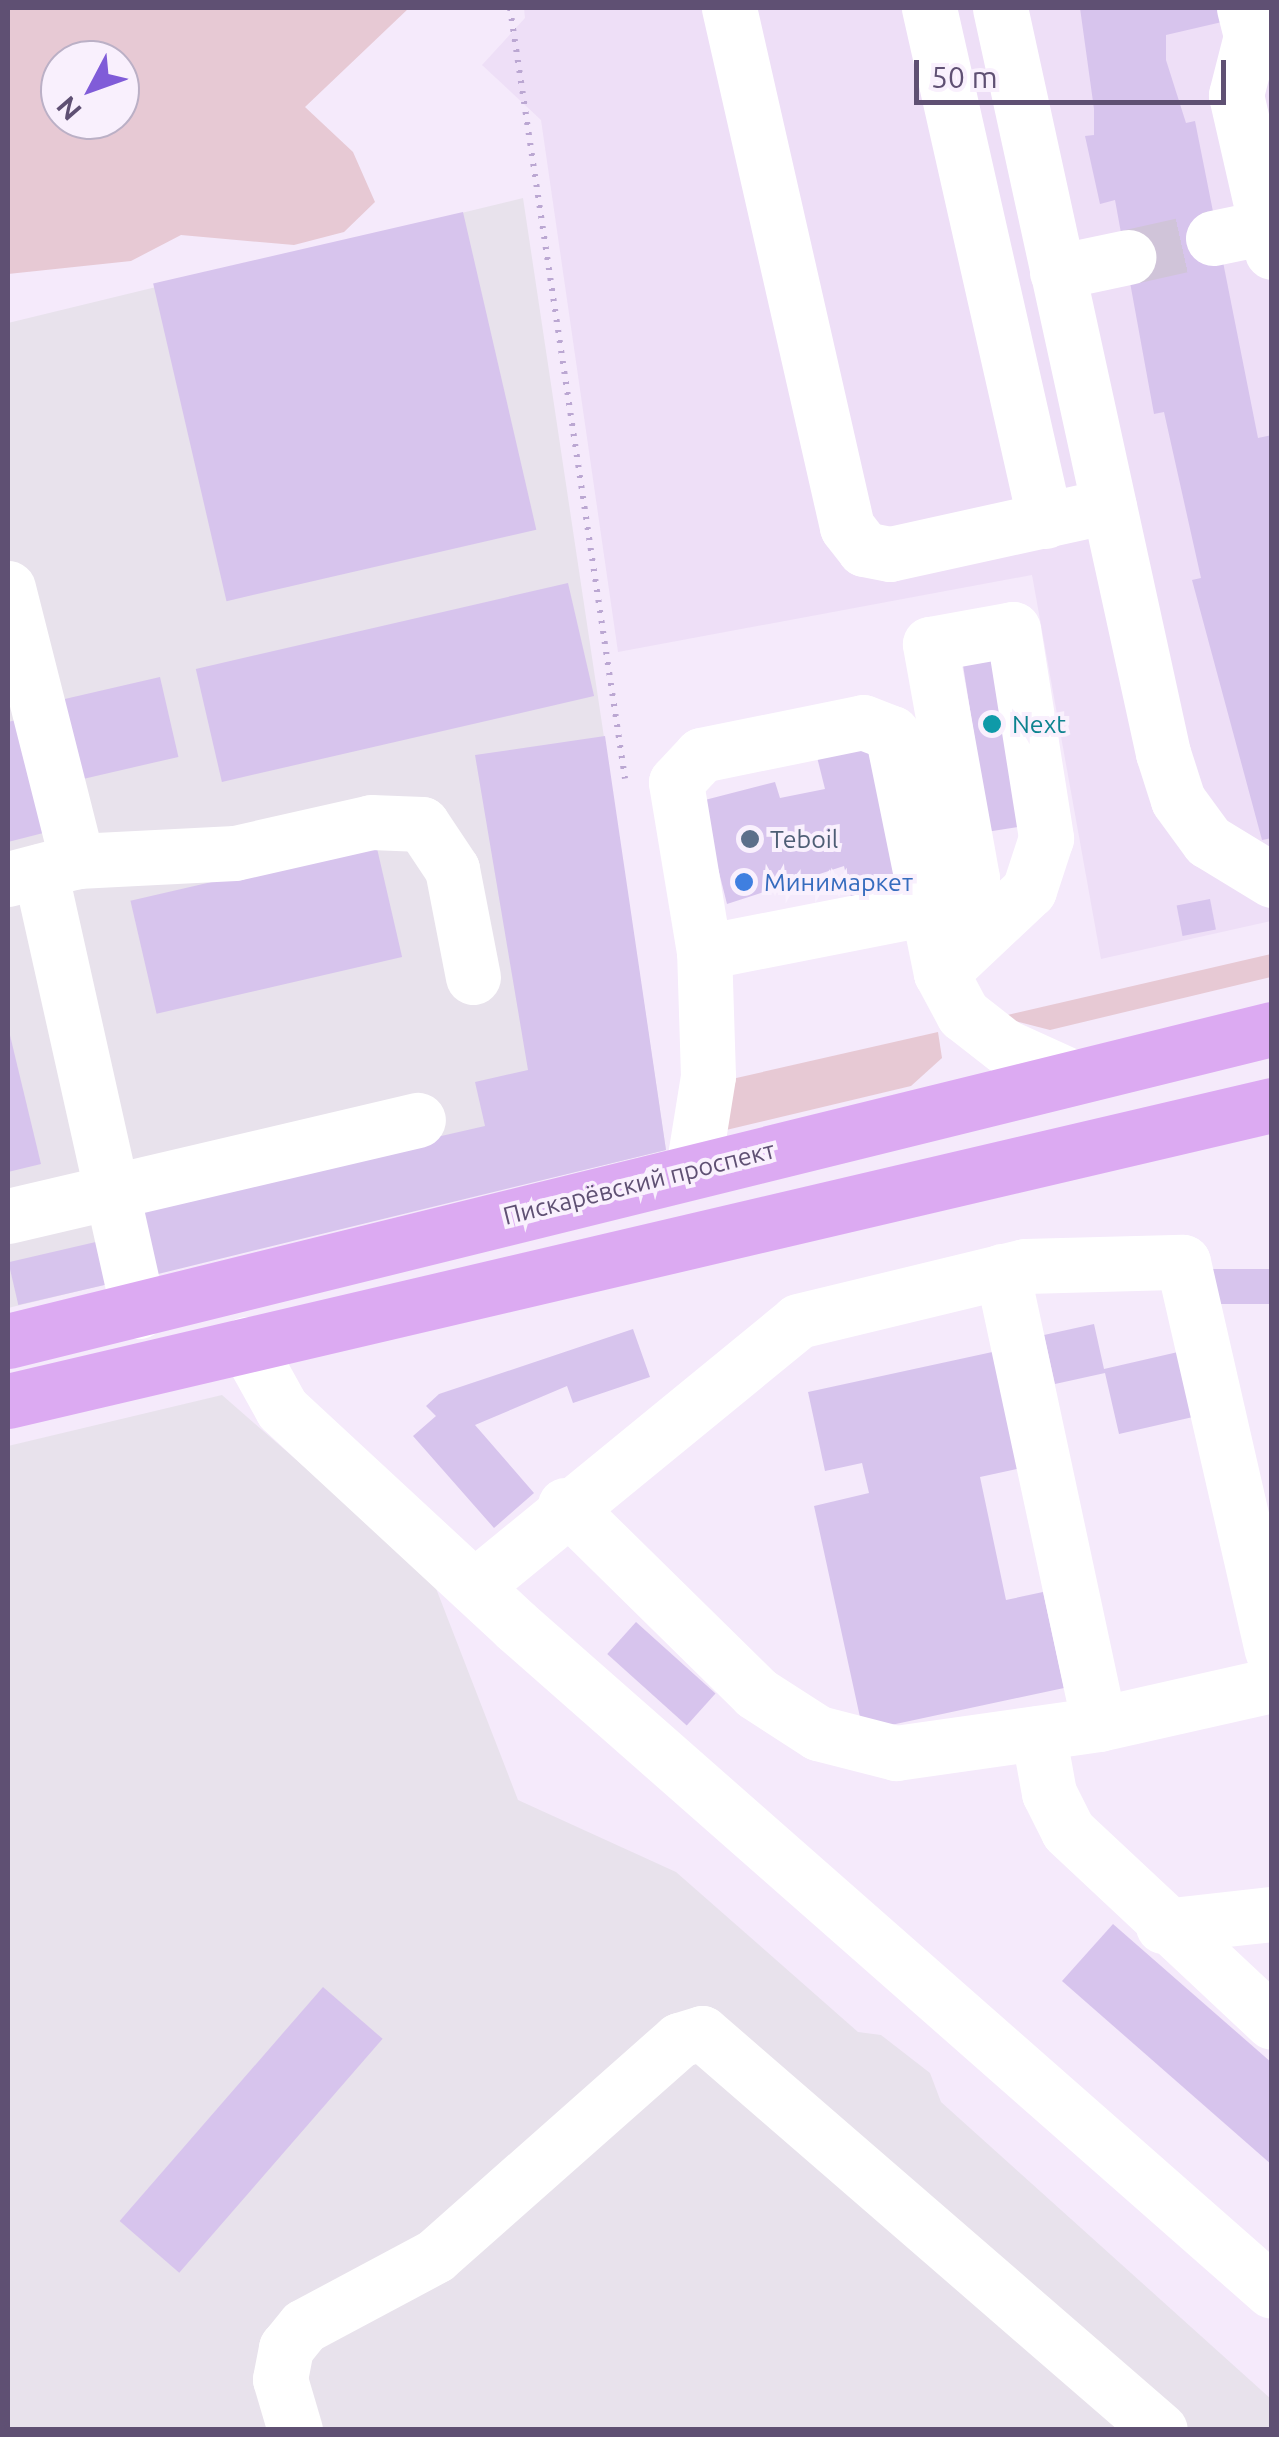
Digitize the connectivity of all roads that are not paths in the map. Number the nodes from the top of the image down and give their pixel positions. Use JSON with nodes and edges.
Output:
{"nodes":[{"id":1,"x":729,"y":8,"type":"edge"},
{"id":2,"x":929,"y":8,"type":"edge"},
{"id":3,"x":1000,"y":8,"type":"edge"},
{"id":4,"x":1244,"y":8,"type":"edge"},
{"id":5,"x":1212,"y":238,"type":"tunnel mouth"},
{"id":6,"x":1269,"y":239,"type":"edge"},
{"id":7,"x":1128,"y":257,"type":"tunnel mouth"},
{"id":8,"x":1058,"y":272,"type":"junction"},
{"id":9,"x":1109,"y":506,"type":"junction"},
{"id":10,"x":1045,"y":520,"type":"junction"},
{"id":11,"x":8,"y":588,"type":"edge"},
{"id":12,"x":41,"y":870,"type":"edge"},
{"id":13,"x":1272,"y":880,"type":"edge"},
{"id":14,"x":930,"y":913,"type":"junction"},
{"id":15,"x":704,"y":952,"type":"junction"},
{"id":16,"x":941,"y":973,"type":"junction"},
{"id":17,"x":473,"y":977,"type":"dead end"},
{"id":18,"x":1272,"y":1029,"type":"edge"},
{"id":19,"x":1070,"y":1076,"type":"junction"},
{"id":20,"x":1272,"y":1105,"type":"edge"},
{"id":21,"x":418,"y":1120,"type":"dead end"},
{"id":22,"x":693,"y":1169,"type":"junction"},
{"id":23,"x":112,"y":1192,"type":"junction"},
{"id":24,"x":8,"y":1216,"type":"edge"},
{"id":25,"x":1002,"y":1271,"type":"junction"},
{"id":26,"x":138,"y":1311,"type":"junction"},
{"id":27,"x":8,"y":1342,"type":"edge"},
{"id":28,"x":246,"y":1344,"type":"junction"},
{"id":29,"x":8,"y":1401,"type":"edge"},
{"id":30,"x":565,"y":1506,"type":"junction"},
{"id":31,"x":476,"y":1585,"type":"junction"},
{"id":32,"x":1272,"y":1650,"type":"edge"},
{"id":33,"x":1272,"y":1685,"type":"edge"},
{"id":34,"x":1099,"y":1724,"type":"junction"},
{"id":35,"x":1038,"y":1733,"type":"junction"},
{"id":36,"x":1272,"y":1914,"type":"edge"},
{"id":37,"x":1163,"y":1926,"type":"junction"},
{"id":38,"x":1272,"y":2022,"type":"edge"},
{"id":39,"x":1272,"y":2291,"type":"edge"},
{"id":40,"x":295,"y":2430,"type":"edge"},
{"id":41,"x":1160,"y":2430,"type":"edge"}],
"edges":[{"from":1,"to":10,"type":"lane"},
{"from":2,"to":10,"type":"lane"},
{"from":3,"to":8,"type":"lane"},
{"from":4,"to":6,"type":"lane"},
{"from":5,"to":6,"type":"lane"},
{"from":7,"to":8,"type":"lane"},
{"from":8,"to":9,"type":"lane"},
{"from":9,"to":10,"type":"lane"},
{"from":9,"to":13,"type":"lane"},
{"from":11,"to":12,"type":"lane"},
{"from":12,"to":17,"type":"lane"},
{"from":12,"to":23,"type":"lane"},
{"from":14,"to":15,"type":"lane"},
{"from":14,"to":15,"type":"lane"},
{"from":14,"to":16,"type":"lane"},
{"from":14,"to":16,"type":"lane"},
{"from":15,"to":22,"type":"lane"},
{"from":16,"to":19,"type":"lane"},
{"from":18,"to":19,"type":"main road","name":"Пискарёвский проспект"},
{"from":19,"to":22,"type":"main road","name":"Пискарёвский проспект"},
{"from":20,"to":28,"type":"main road"},
{"from":21,"to":23,"type":"lane"},
{"from":22,"to":26,"type":"main road","name":"Пискарёвский проспект"},
{"from":23,"to":24,"type":"lane"},
{"from":23,"to":26,"type":"lane"},
{"from":25,"to":30,"type":"lane"},
{"from":25,"to":32,"type":"lane"},
{"from":25,"to":34,"type":"lane"},
{"from":26,"to":27,"type":"main road","name":"Пискарёвский проспект"},
{"from":28,"to":29,"type":"main road"},
{"from":28,"to":31,"type":"lane"},
{"from":30,"to":31,"type":"lane"},
{"from":30,"to":35,"type":"lane"},
{"from":31,"to":39,"type":"lane"},
{"from":33,"to":34,"type":"lane"},
{"from":34,"to":35,"type":"lane"},
{"from":35,"to":37,"type":"lane"},
{"from":36,"to":37,"type":"lane"},
{"from":37,"to":38,"type":"lane"},
{"from":40,"to":41,"type":"lane"}]}
